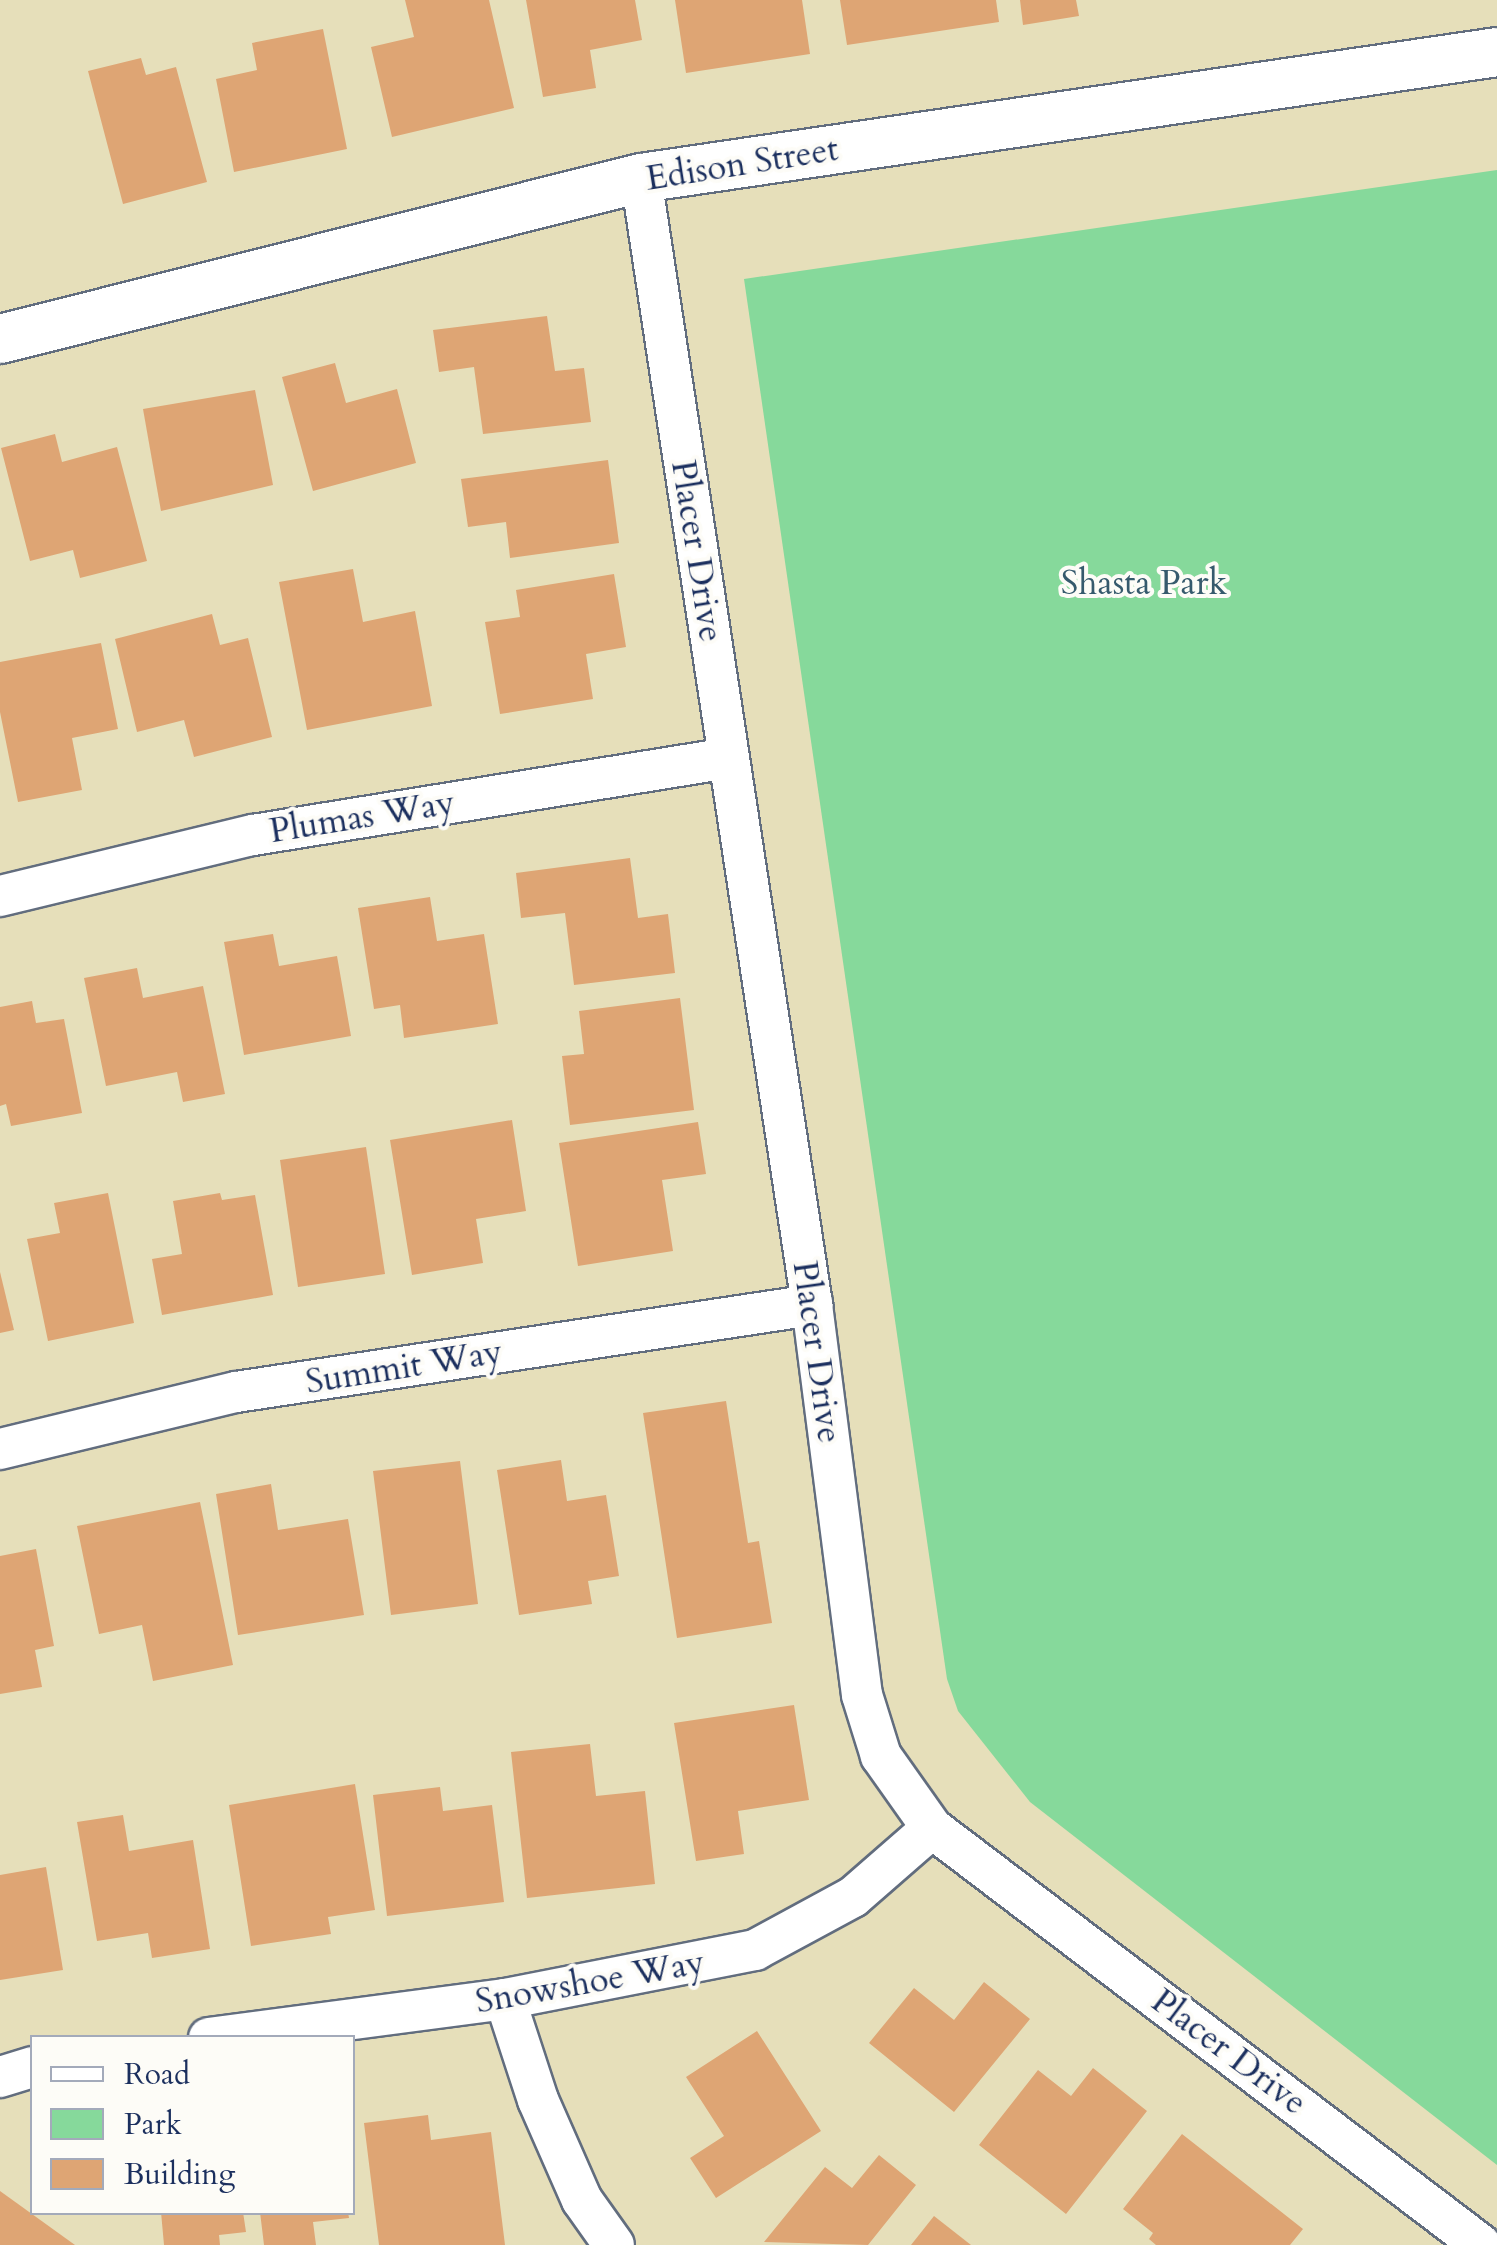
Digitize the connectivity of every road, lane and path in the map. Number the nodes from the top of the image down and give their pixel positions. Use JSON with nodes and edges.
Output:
{"nodes":[{"id":1,"x":1497,"y":52,"type":"edge"},
{"id":2,"x":641,"y":178,"type":"junction"},
{"id":3,"x":0,"y":340,"type":"edge"},
{"id":4,"x":728,"y":758,"type":"junction"},
{"id":5,"x":0,"y":896,"type":"edge"},
{"id":6,"x":812,"y":1306,"type":"junction"},
{"id":7,"x":0,"y":1449,"type":"edge"},
{"id":8,"x":932,"y":1828,"type":"junction"},
{"id":9,"x":505,"y":1999,"type":"junction"},
{"id":10,"x":232,"y":2035,"type":"edge"},
{"id":11,"x":30,"y":2067,"type":"edge"},
{"id":12,"x":0,"y":2077,"type":"edge"},
{"id":13,"x":614,"y":2245,"type":"edge"},
{"id":14,"x":1481,"y":2245,"type":"edge"}],
"edges":[{"from":1,"to":2,"type":"street","name":"Edison Street"},
{"from":2,"to":3,"type":"street","name":"Edison Street"},
{"from":2,"to":4,"type":"street","name":"Placer Drive"},
{"from":4,"to":5,"type":"street","name":"Plumas Way"},
{"from":4,"to":6,"type":"street","name":"Placer Drive"},
{"from":6,"to":7,"type":"street","name":"Summit Way"},
{"from":6,"to":8,"type":"street","name":"Placer Drive"},
{"from":8,"to":9,"type":"street","name":"Snowshoe Way"},
{"from":8,"to":14,"type":"street","name":"Placer Drive"},
{"from":9,"to":10,"type":"street","name":"Snowshoe Way"},
{"from":9,"to":13,"type":"street"},
{"from":11,"to":12,"type":"street"}]}
